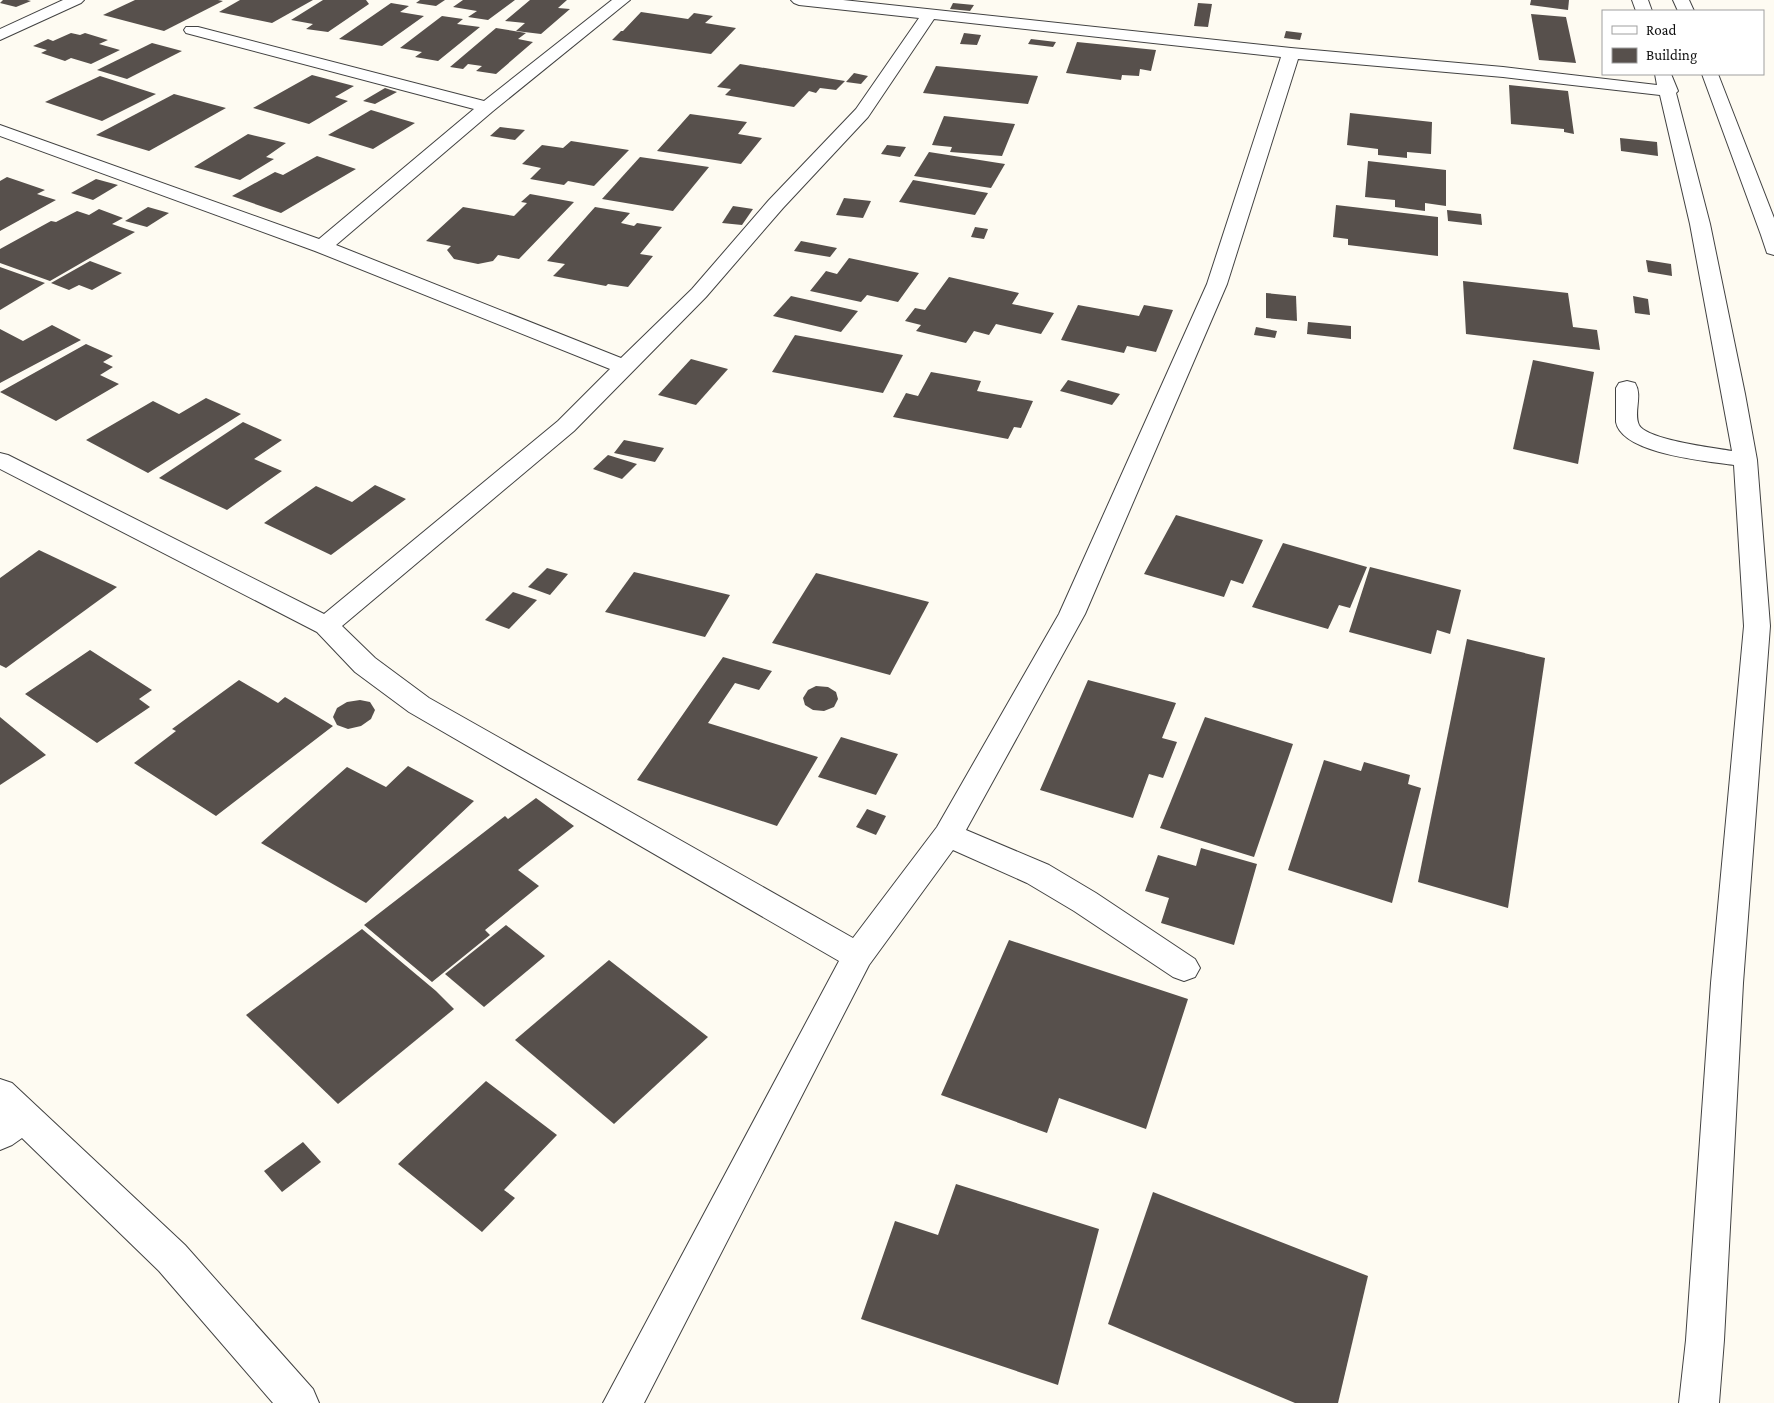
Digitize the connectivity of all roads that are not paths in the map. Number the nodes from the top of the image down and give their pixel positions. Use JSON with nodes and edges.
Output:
{"nodes":[{"id":1,"x":76,"y":0,"type":"edge"},
{"id":2,"x":622,"y":0,"type":"edge"},
{"id":3,"x":799,"y":0,"type":"edge"},
{"id":4,"x":929,"y":15,"type":"junction"},
{"id":5,"x":192,"y":30,"type":"dead end"},
{"id":6,"x":0,"y":35,"type":"edge"},
{"id":7,"x":1291,"y":53,"type":"junction"},
{"id":8,"x":1710,"y":75,"type":"edge"},
{"id":9,"x":1666,"y":82,"type":"edge"},
{"id":10,"x":487,"y":107,"type":"junction"},
{"id":11,"x":0,"y":130,"type":"edge"},
{"id":12,"x":322,"y":247,"type":"junction"},
{"id":13,"x":1774,"y":249,"type":"edge"},
{"id":14,"x":624,"y":366,"type":"junction"},
{"id":15,"x":1627,"y":388,"type":"dead end"},
{"id":16,"x":0,"y":460,"type":"edge"},
{"id":17,"x":1745,"y":460,"type":"junction"},
{"id":18,"x":326,"y":626,"type":"junction"},
{"id":19,"x":948,"y":835,"type":"junction"},
{"id":20,"x":858,"y":956,"type":"junction"},
{"id":21,"x":1184,"y":968,"type":"dead end"},
{"id":22,"x":8,"y":1115,"type":"edge"},
{"id":23,"x":299,"y":1403,"type":"edge"},
{"id":24,"x":623,"y":1403,"type":"edge"},
{"id":25,"x":1699,"y":1403,"type":"edge"}],
"edges":[{"from":1,"to":6,"type":"street"},
{"from":2,"to":10,"type":"street"},
{"from":3,"to":4,"type":"street"},
{"from":4,"to":7,"type":"street"},
{"from":4,"to":14,"type":"street"},
{"from":5,"to":10,"type":"street"},
{"from":7,"to":9,"type":"street"},
{"from":7,"to":19,"type":"street"},
{"from":8,"to":13,"type":"street"},
{"from":9,"to":17,"type":"street"},
{"from":10,"to":12,"type":"street"},
{"from":11,"to":12,"type":"street"},
{"from":12,"to":14,"type":"street"},
{"from":14,"to":18,"type":"street"},
{"from":15,"to":17,"type":"street"},
{"from":16,"to":18,"type":"street"},
{"from":17,"to":25,"type":"street"},
{"from":18,"to":20,"type":"street"},
{"from":19,"to":20,"type":"street"},
{"from":19,"to":21,"type":"street"},
{"from":20,"to":24,"type":"street"},
{"from":22,"to":23,"type":"street"}]}
